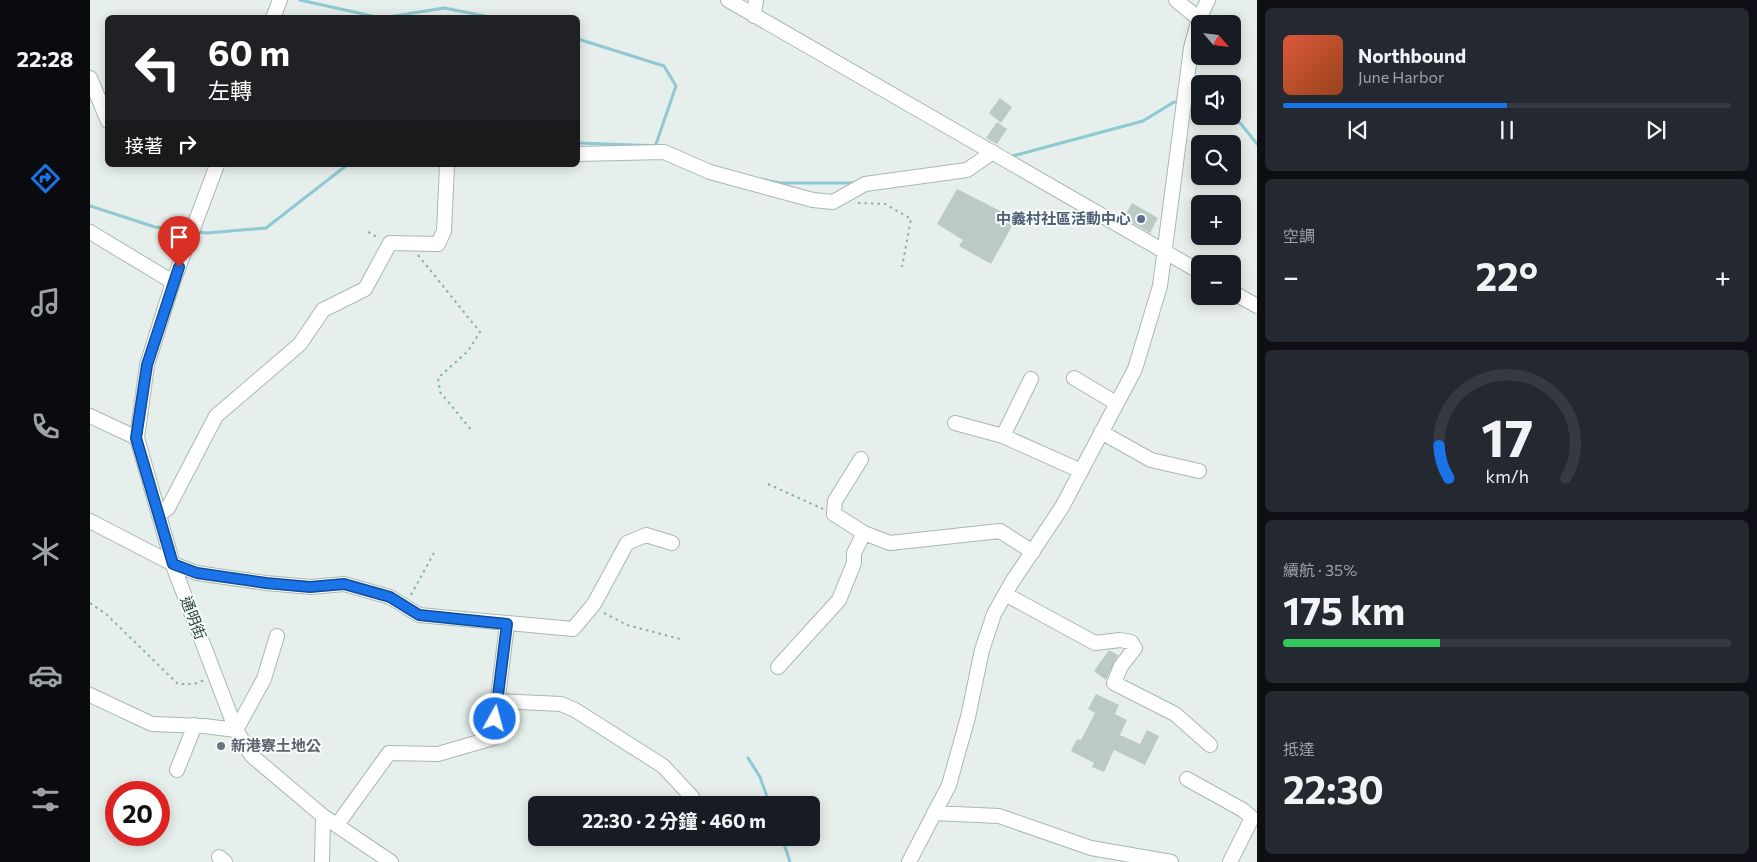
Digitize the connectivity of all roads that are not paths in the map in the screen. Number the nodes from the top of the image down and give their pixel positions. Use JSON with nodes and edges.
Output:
{"nodes":[{"id":1,"x":728,"y":0,"type":"edge"},
{"id":2,"x":756,"y":0,"type":"edge"},
{"id":3,"x":1176,"y":0,"type":"edge"},
{"id":4,"x":1208,"y":0,"type":"edge"},
{"id":5,"x":279,"y":1,"type":"edge"},
{"id":6,"x":274,"y":15,"type":"edge"},
{"id":7,"x":1193,"y":15,"type":"edge"},
{"id":8,"x":1201,"y":15,"type":"edge"},
{"id":9,"x":754,"y":16,"type":"junction"},
{"id":10,"x":1191,"y":48,"type":"edge"},
{"id":11,"x":90,"y":78,"type":"edge"},
{"id":12,"x":105,"y":114,"type":"edge"},
{"id":13,"x":994,"y":152,"type":"junction"},
{"id":14,"x":580,"y":154,"type":"edge"},
{"id":15,"x":216,"y":167,"type":"edge"},
{"id":16,"x":447,"y":167,"type":"edge"},
{"id":17,"x":90,"y":232,"type":"edge"},
{"id":18,"x":1163,"y":250,"type":"junction"},
{"id":19,"x":1191,"y":267,"type":"edge"},
{"id":20,"x":173,"y":282,"type":"junction"},
{"id":21,"x":1241,"y":297,"type":"edge"},
{"id":22,"x":1257,"y":306,"type":"edge"},
{"id":23,"x":1074,"y":378,"type":"dead end"},
{"id":24,"x":1031,"y":379,"type":"dead end"},
{"id":25,"x":1116,"y":403,"type":"junction"},
{"id":26,"x":90,"y":416,"type":"edge"},
{"id":27,"x":955,"y":423,"type":"dead end"},
{"id":28,"x":1101,"y":432,"type":"junction"},
{"id":29,"x":1003,"y":436,"type":"junction"},
{"id":30,"x":136,"y":438,"type":"junction"},
{"id":31,"x":861,"y":458,"type":"dead end"},
{"id":32,"x":1081,"y":471,"type":"junction"},
{"id":33,"x":1199,"y":472,"type":"dead end"},
{"id":34,"x":160,"y":514,"type":"junction"},
{"id":35,"x":90,"y":521,"type":"edge"},
{"id":36,"x":864,"y":533,"type":"junction"},
{"id":37,"x":672,"y":543,"type":"dead end"},
{"id":38,"x":1033,"y":552,"type":"junction"},
{"id":39,"x":173,"y":564,"type":"junction"},
{"id":40,"x":1005,"y":594,"type":"junction"},
{"id":41,"x":507,"y":624,"type":"junction"},
{"id":42,"x":277,"y":636,"type":"dead end"},
{"id":43,"x":778,"y":666,"type":"dead end"},
{"id":44,"x":90,"y":695,"type":"edge"},
{"id":45,"x":497,"y":700,"type":"junction"},
{"id":46,"x":195,"y":725,"type":"junction"},
{"id":47,"x":236,"y":730,"type":"junction"},
{"id":48,"x":1210,"y":746,"type":"dead end"},
{"id":49,"x":177,"y":770,"type":"dead end"},
{"id":50,"x":1187,"y":779,"type":"dead end"},
{"id":51,"x":691,"y":796,"type":"edge"},
{"id":52,"x":934,"y":813,"type":"junction"},
{"id":53,"x":323,"y":816,"type":"junction"},
{"id":54,"x":337,"y":825,"type":"junction"},
{"id":55,"x":322,"y":862,"type":"edge"},
{"id":56,"x":391,"y":862,"type":"edge"},
{"id":57,"x":909,"y":862,"type":"edge"},
{"id":58,"x":1171,"y":862,"type":"edge"},
{"id":59,"x":1230,"y":862,"type":"edge"}],
"edges":[{"from":1,"to":9,"type":"street"},
{"from":2,"to":9,"type":"street"},
{"from":3,"to":7,"type":"street"},
{"from":4,"to":8,"type":"street"},
{"from":5,"to":6,"type":"street"},
{"from":9,"to":13,"type":"street"},
{"from":10,"to":18,"type":"street"},
{"from":11,"to":12,"type":"street"},
{"from":13,"to":14,"type":"street"},
{"from":13,"to":18,"type":"street"},
{"from":15,"to":20,"type":"street","name":"通明街"},
{"from":16,"to":34,"type":"street"},
{"from":17,"to":20,"type":"street"},
{"from":18,"to":19,"type":"street"},
{"from":18,"to":25,"type":"street"},
{"from":20,"to":30,"type":"street","name":"通明街"},
{"from":21,"to":22,"type":"street"},
{"from":23,"to":25,"type":"street"},
{"from":24,"to":29,"type":"street"},
{"from":25,"to":28,"type":"street"},
{"from":26,"to":30,"type":"street"},
{"from":27,"to":29,"type":"street"},
{"from":28,"to":32,"type":"street"},
{"from":28,"to":33,"type":"street"},
{"from":29,"to":32,"type":"street"},
{"from":30,"to":34,"type":"street","name":"通明街"},
{"from":31,"to":36,"type":"street"},
{"from":32,"to":38,"type":"street"},
{"from":34,"to":39,"type":"street","name":"通明街"},
{"from":35,"to":39,"type":"street"},
{"from":36,"to":38,"type":"street"},
{"from":36,"to":43,"type":"street"},
{"from":37,"to":41,"type":"street"},
{"from":38,"to":40,"type":"street"},
{"from":39,"to":41,"type":"street"},
{"from":39,"to":47,"type":"street","name":"通明街"},
{"from":40,"to":48,"type":"street"},
{"from":40,"to":52,"type":"street"},
{"from":41,"to":45,"type":"street"},
{"from":42,"to":47,"type":"street"},
{"from":44,"to":46,"type":"street"},
{"from":45,"to":51,"type":"street"},
{"from":45,"to":54,"type":"street"},
{"from":46,"to":47,"type":"street"},
{"from":46,"to":49,"type":"street"},
{"from":47,"to":53,"type":"street","name":"通明街"},
{"from":50,"to":59,"type":"street"},
{"from":52,"to":57,"type":"street"},
{"from":52,"to":58,"type":"street"},
{"from":53,"to":54,"type":"street","name":"通明街"},
{"from":53,"to":55,"type":"street"},
{"from":54,"to":56,"type":"street","name":"通明街"}]}
